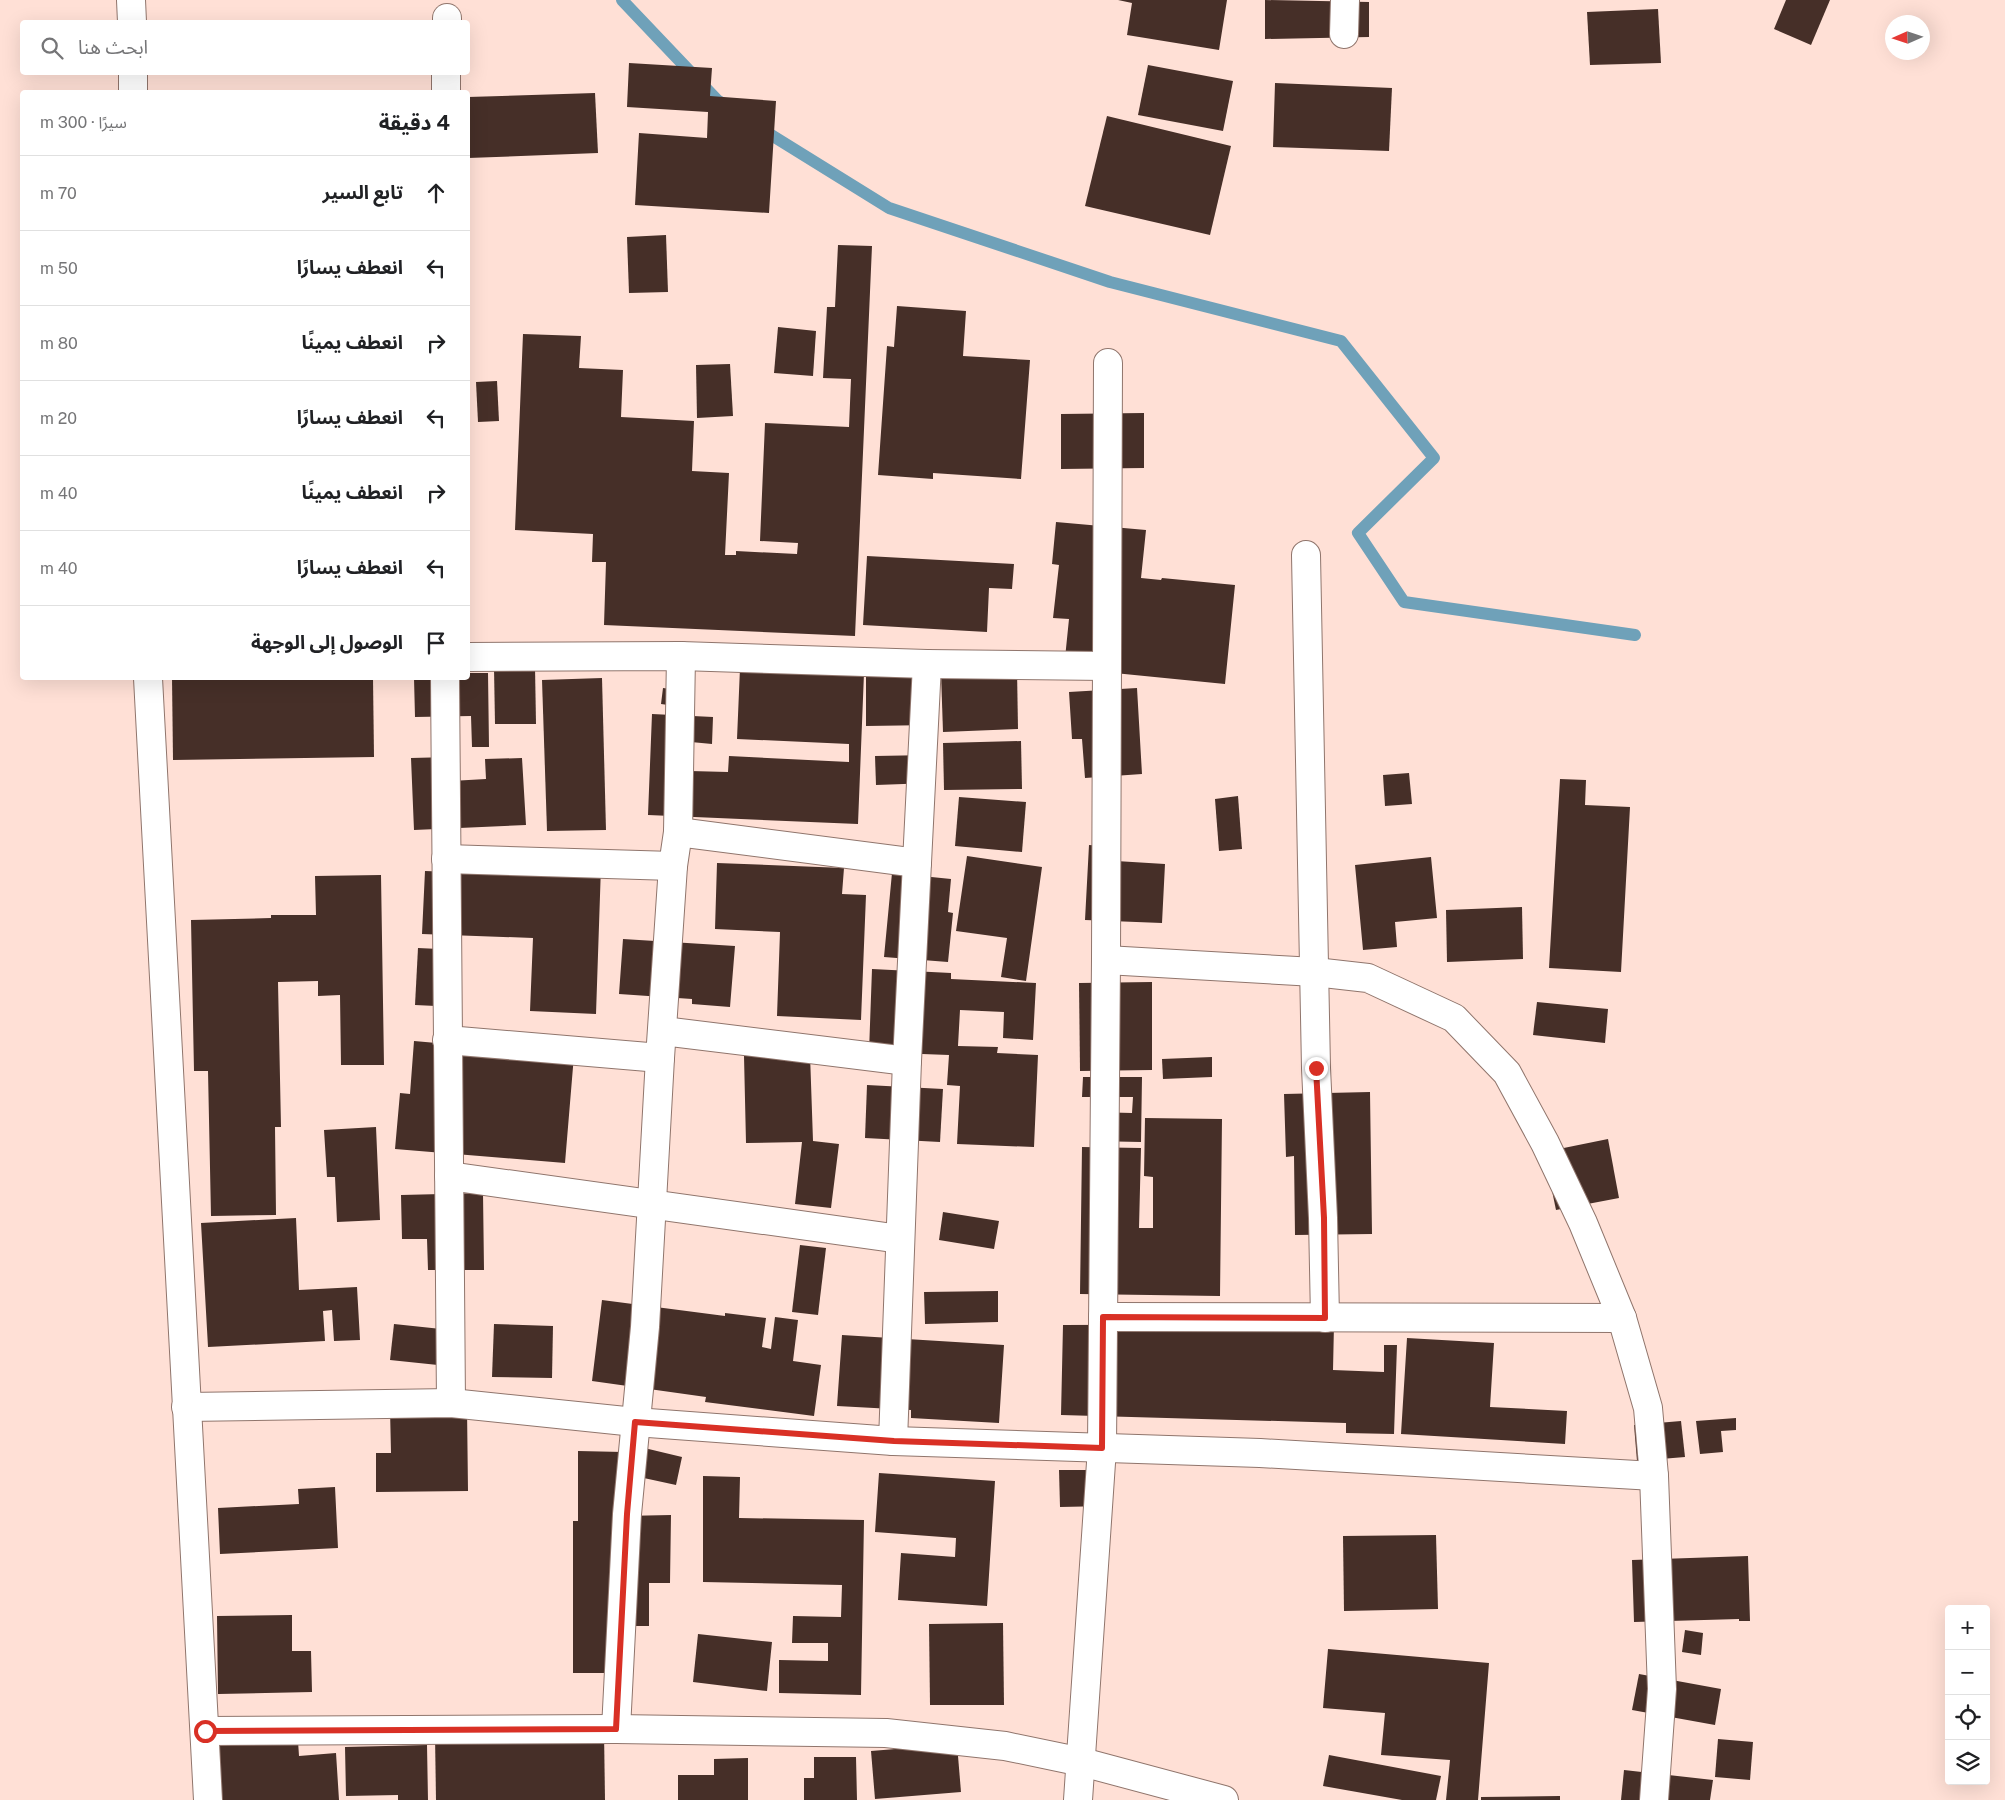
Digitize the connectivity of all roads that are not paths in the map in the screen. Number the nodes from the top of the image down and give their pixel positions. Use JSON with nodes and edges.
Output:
{"nodes":[{"id":1,"x":131,"y":0,"type":"edge"},
{"id":2,"x":1345,"y":0,"type":"edge"},
{"id":3,"x":132,"y":20,"type":"edge"},
{"id":4,"x":1344,"y":34,"type":"dead end"},
{"id":5,"x":133,"y":75,"type":"edge"},
{"id":6,"x":446,"y":75,"type":"edge"},
{"id":7,"x":134,"y":90,"type":"edge"},
{"id":8,"x":446,"y":90,"type":"edge"},
{"id":9,"x":1108,"y":363,"type":"dead end"},
{"id":10,"x":1306,"y":555,"type":"dead end"},
{"id":11,"x":681,"y":656,"type":"junction"},
{"id":12,"x":470,"y":657,"type":"edge"},
{"id":13,"x":927,"y":664,"type":"junction"},
{"id":14,"x":1106,"y":666,"type":"junction"},
{"id":15,"x":148,"y":680,"type":"edge"},
{"id":16,"x":445,"y":680,"type":"edge"},
{"id":17,"x":678,"y":832,"type":"junction"},
{"id":18,"x":446,"y":860,"type":"junction"},
{"id":19,"x":917,"y":863,"type":"junction"},
{"id":20,"x":673,"y":866,"type":"junction"},
{"id":21,"x":1106,"y":960,"type":"junction"},
{"id":22,"x":1315,"y":972,"type":"junction"},
{"id":23,"x":663,"y":1031,"type":"junction"},
{"id":24,"x":447,"y":1040,"type":"junction"},
{"id":25,"x":660,"y":1058,"type":"junction"},
{"id":26,"x":907,"y":1061,"type":"junction"},
{"id":27,"x":449,"y":1176,"type":"junction"},
{"id":28,"x":651,"y":1203,"type":"junction"},
{"id":29,"x":900,"y":1239,"type":"junction"},
{"id":30,"x":1103,"y":1317,"type":"junction"},
{"id":31,"x":1325,"y":1318,"type":"junction"},
{"id":32,"x":1622,"y":1318,"type":"junction"},
{"id":33,"x":451,"y":1403,"type":"junction"},
{"id":34,"x":186,"y":1407,"type":"junction"},
{"id":35,"x":635,"y":1422,"type":"junction"},
{"id":36,"x":894,"y":1441,"type":"junction"},
{"id":37,"x":1102,"y":1448,"type":"junction"},
{"id":38,"x":1654,"y":1476,"type":"junction"},
{"id":39,"x":616,"y":1729,"type":"junction"},
{"id":40,"x":205,"y":1731,"type":"junction"},
{"id":41,"x":1082,"y":1762,"type":"junction"},
{"id":42,"x":208,"y":1800,"type":"edge"},
{"id":43,"x":1078,"y":1800,"type":"edge"},
{"id":44,"x":1224,"y":1800,"type":"edge"},
{"id":45,"x":1654,"y":1800,"type":"edge"}],
"edges":[{"from":1,"to":3,"type":"street"},
{"from":2,"to":4,"type":"street"},
{"from":5,"to":7,"type":"street"},
{"from":6,"to":8,"type":"street"},
{"from":9,"to":14,"type":"street"},
{"from":10,"to":22,"type":"street"},
{"from":11,"to":12,"type":"street"},
{"from":11,"to":13,"type":"street"},
{"from":11,"to":17,"type":"street"},
{"from":13,"to":14,"type":"street"},
{"from":13,"to":19,"type":"street"},
{"from":14,"to":21,"type":"street"},
{"from":15,"to":34,"type":"street"},
{"from":16,"to":18,"type":"street"},
{"from":17,"to":19,"type":"street"},
{"from":17,"to":20,"type":"street"},
{"from":18,"to":20,"type":"street"},
{"from":18,"to":24,"type":"street"},
{"from":19,"to":26,"type":"street"},
{"from":20,"to":23,"type":"street"},
{"from":21,"to":22,"type":"street"},
{"from":21,"to":30,"type":"street"},
{"from":22,"to":31,"type":"street"},
{"from":22,"to":32,"type":"street"},
{"from":23,"to":25,"type":"street"},
{"from":23,"to":26,"type":"street"},
{"from":24,"to":25,"type":"street"},
{"from":24,"to":27,"type":"street"},
{"from":25,"to":28,"type":"street"},
{"from":26,"to":29,"type":"street"},
{"from":27,"to":28,"type":"street"},
{"from":27,"to":33,"type":"street"},
{"from":28,"to":29,"type":"street"},
{"from":28,"to":35,"type":"street"},
{"from":29,"to":36,"type":"street"},
{"from":30,"to":31,"type":"street"},
{"from":30,"to":37,"type":"street"},
{"from":31,"to":32,"type":"street"},
{"from":32,"to":38,"type":"street"},
{"from":33,"to":34,"type":"street"},
{"from":33,"to":35,"type":"street"},
{"from":34,"to":40,"type":"street"},
{"from":35,"to":36,"type":"street"},
{"from":35,"to":39,"type":"street"},
{"from":36,"to":37,"type":"street"},
{"from":37,"to":38,"type":"street"},
{"from":37,"to":41,"type":"street"},
{"from":38,"to":45,"type":"street"},
{"from":39,"to":40,"type":"street"},
{"from":39,"to":41,"type":"street"},
{"from":40,"to":42,"type":"street"},
{"from":41,"to":43,"type":"street"},
{"from":41,"to":44,"type":"street"}]}
